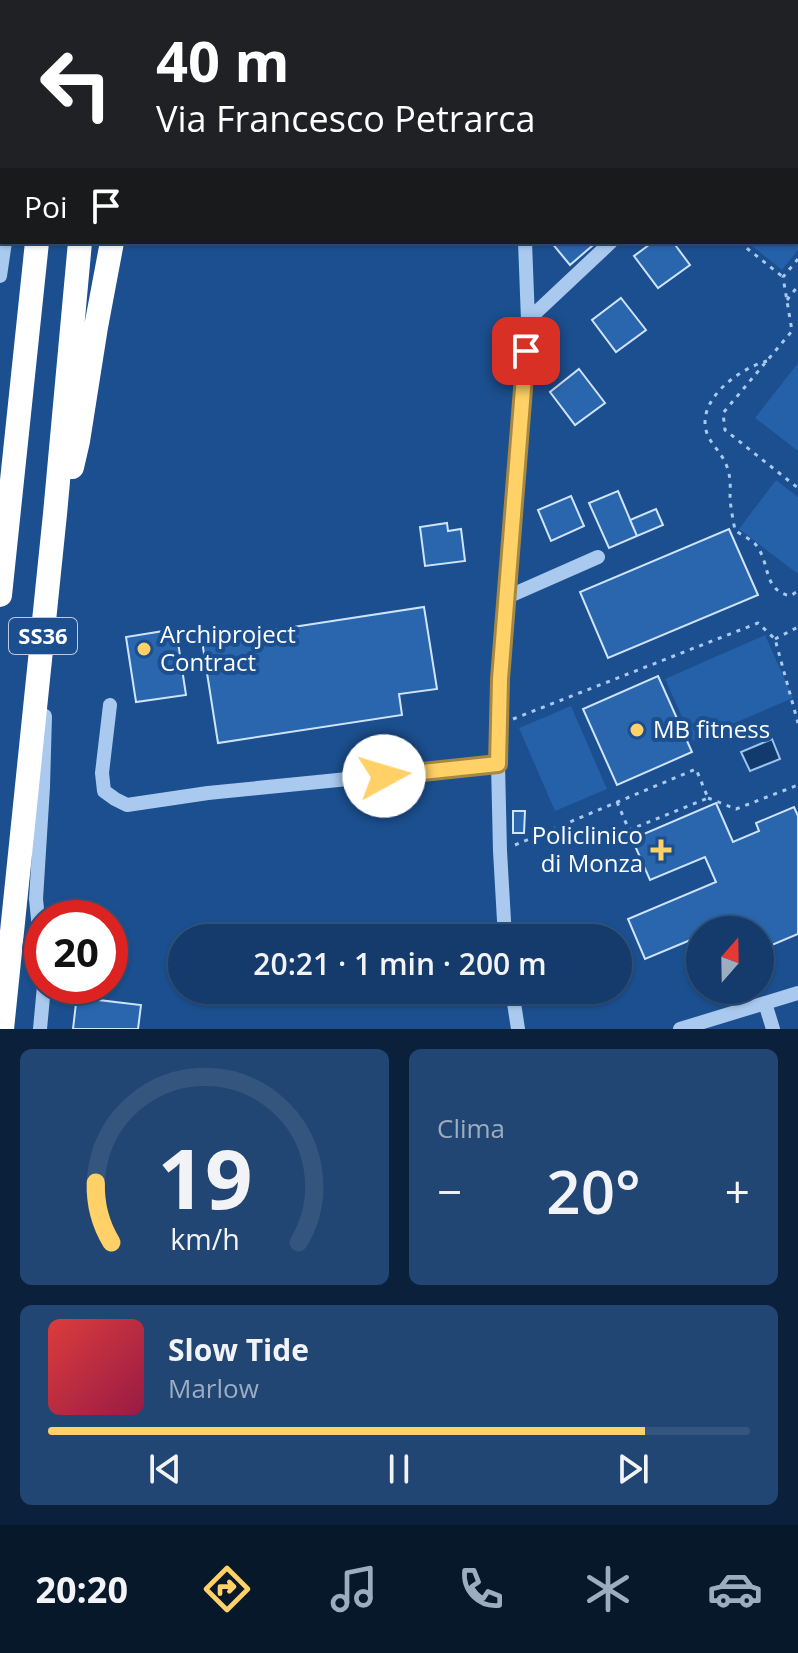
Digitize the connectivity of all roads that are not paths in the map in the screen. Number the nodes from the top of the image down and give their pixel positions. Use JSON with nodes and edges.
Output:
{"nodes":[{"id":1,"x":5,"y":244,"type":"edge"},
{"id":2,"x":37,"y":244,"type":"edge"},
{"id":3,"x":80,"y":244,"type":"edge"},
{"id":4,"x":112,"y":244,"type":"edge"},
{"id":5,"x":525,"y":244,"type":"edge"},
{"id":6,"x":609,"y":244,"type":"edge"},
{"id":7,"x":0,"y":276,"type":"edge"},
{"id":8,"x":528,"y":320,"type":"junction"},
{"id":9,"x":55,"y":514,"type":"junction"},
{"id":10,"x":598,"y":557,"type":"dead end"},
{"id":11,"x":47,"y":592,"type":"junction"},
{"id":12,"x":0,"y":595,"type":"edge"},
{"id":13,"x":507,"y":597,"type":"junction"},
{"id":14,"x":110,"y":705,"type":"dead end"},
{"id":15,"x":498,"y":764,"type":"junction"},
{"id":16,"x":36,"y":900,"type":"edge"},
{"id":17,"x":504,"y":924,"type":"edge"},
{"id":18,"x":798,"y":993,"type":"edge"},
{"id":19,"x":774,"y":1000,"type":"edge"},
{"id":20,"x":42,"y":1004,"type":"edge"},
{"id":21,"x":514,"y":1004,"type":"edge"},
{"id":22,"x":762,"y":1004,"type":"edge"},
{"id":23,"x":765,"y":1004,"type":"edge"},
{"id":24,"x":2,"y":1029,"type":"edge"},
{"id":25,"x":40,"y":1029,"type":"edge"},
{"id":26,"x":518,"y":1029,"type":"edge"},
{"id":27,"x":680,"y":1029,"type":"edge"},
{"id":28,"x":773,"y":1029,"type":"edge"}],
"edges":[{"from":1,"to":7,"type":"street"},
{"from":2,"to":12,"type":"highway","number":"SS36"},
{"from":3,"to":9,"type":"highway","number":"SS36"},
{"from":4,"to":9,"type":"highway"},
{"from":5,"to":8,"type":"street"},
{"from":6,"to":8,"type":"street"},
{"from":8,"to":13,"type":"street"},
{"from":9,"to":11,"type":"highway","number":"SS36"},
{"from":10,"to":13,"type":"street"},
{"from":11,"to":16,"type":"street"},
{"from":11,"to":24,"type":"highway","number":"SS36"},
{"from":13,"to":15,"type":"street"},
{"from":14,"to":15,"type":"street"},
{"from":15,"to":17,"type":"street"},
{"from":18,"to":19,"type":"street"},
{"from":20,"to":25,"type":"street"},
{"from":21,"to":26,"type":"street"},
{"from":22,"to":27,"type":"street"},
{"from":23,"to":28,"type":"street"}]}
